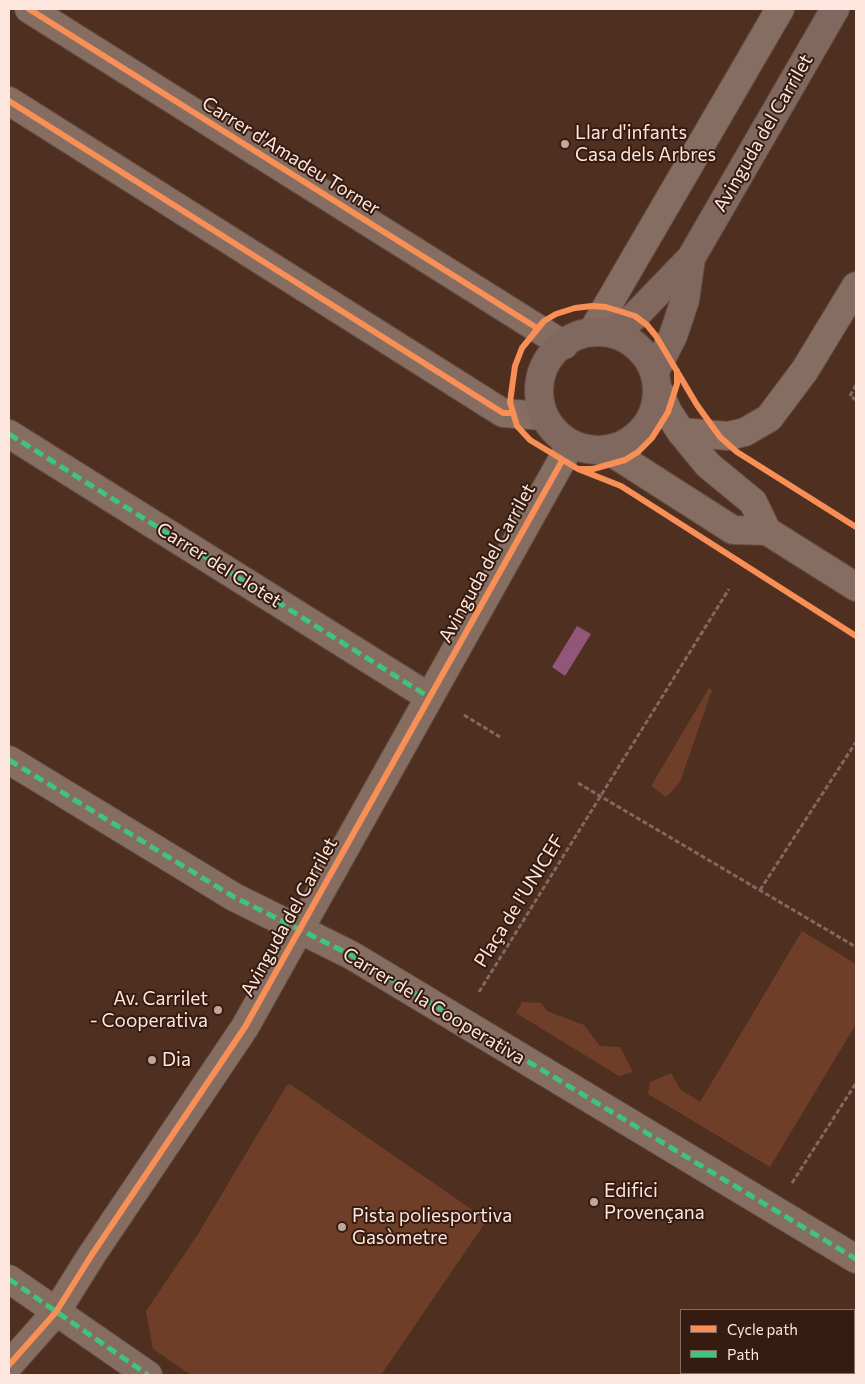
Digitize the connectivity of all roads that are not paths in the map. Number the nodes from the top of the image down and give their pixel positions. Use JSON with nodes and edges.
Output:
{"nodes":[{"id":1,"x":29,"y":9,"type":"edge"},
{"id":2,"x":780,"y":9,"type":"edge"},
{"id":3,"x":834,"y":9,"type":"edge"},
{"id":4,"x":9,"y":101,"type":"edge"},
{"id":5,"x":691,"y":258,"type":"junction"},
{"id":6,"x":856,"y":286,"type":"edge"},
{"id":7,"x":601,"y":332,"type":"junction"},
{"id":8,"x":564,"y":345,"type":"junction"},
{"id":9,"x":656,"y":380,"type":"junction"},
{"id":10,"x":543,"y":416,"type":"junction"},
{"id":11,"x":681,"y":432,"type":"junction"},
{"id":12,"x":9,"y":434,"type":"edge"},
{"id":13,"x":571,"y":444,"type":"junction"},
{"id":14,"x":608,"y":450,"type":"junction"},
{"id":15,"x":767,"y":531,"type":"junction"},
{"id":16,"x":856,"y":587,"type":"edge"},
{"id":17,"x":429,"y":697,"type":"junction"},
{"id":18,"x":9,"y":760,"type":"edge"},
{"id":19,"x":299,"y":929,"type":"junction"},
{"id":20,"x":856,"y":1258,"type":"edge"},
{"id":21,"x":9,"y":1279,"type":"edge"},
{"id":22,"x":56,"y":1312,"type":"junction"},
{"id":23,"x":9,"y":1365,"type":"edge"},
{"id":24,"x":148,"y":1375,"type":"edge"}],
"edges":[{"from":1,"to":8,"type":"street","name":"Carrer d'Amadeu Torner"},
{"from":2,"to":7,"type":"street"},
{"from":3,"to":5,"type":"main road","name":"Avinguda del Carrilet"},
{"from":4,"to":10,"type":"street"},
{"from":5,"to":7,"type":"main road"},
{"from":5,"to":9,"type":"main road"},
{"from":6,"to":11,"type":"street"},
{"from":7,"to":8,"type":"main road"},
{"from":7,"to":9,"type":"main road"},
{"from":8,"to":10,"type":"main road"},
{"from":9,"to":11,"type":"street"},
{"from":9,"to":14,"type":"main road"},
{"from":10,"to":13,"type":"main road"},
{"from":11,"to":15,"type":"street"},
{"from":12,"to":17,"type":"street","name":"Carrer del Clotet"},
{"from":13,"to":14,"type":"main road"},
{"from":13,"to":17,"type":"street","name":"Avinguda del Carrilet"},
{"from":14,"to":15,"type":"street"},
{"from":15,"to":16,"type":"street"},
{"from":17,"to":19,"type":"street","name":"Avinguda del Carrilet"},
{"from":18,"to":19,"type":"street","name":"Carrer de la Cooperativa"},
{"from":19,"to":20,"type":"street","name":"Carrer de la Cooperativa"},
{"from":19,"to":22,"type":"street","name":"Avinguda del Carrilet"},
{"from":21,"to":22,"type":"street"},
{"from":22,"to":23,"type":"street","name":"Avinguda del Carrilet"},
{"from":22,"to":24,"type":"street"}]}
